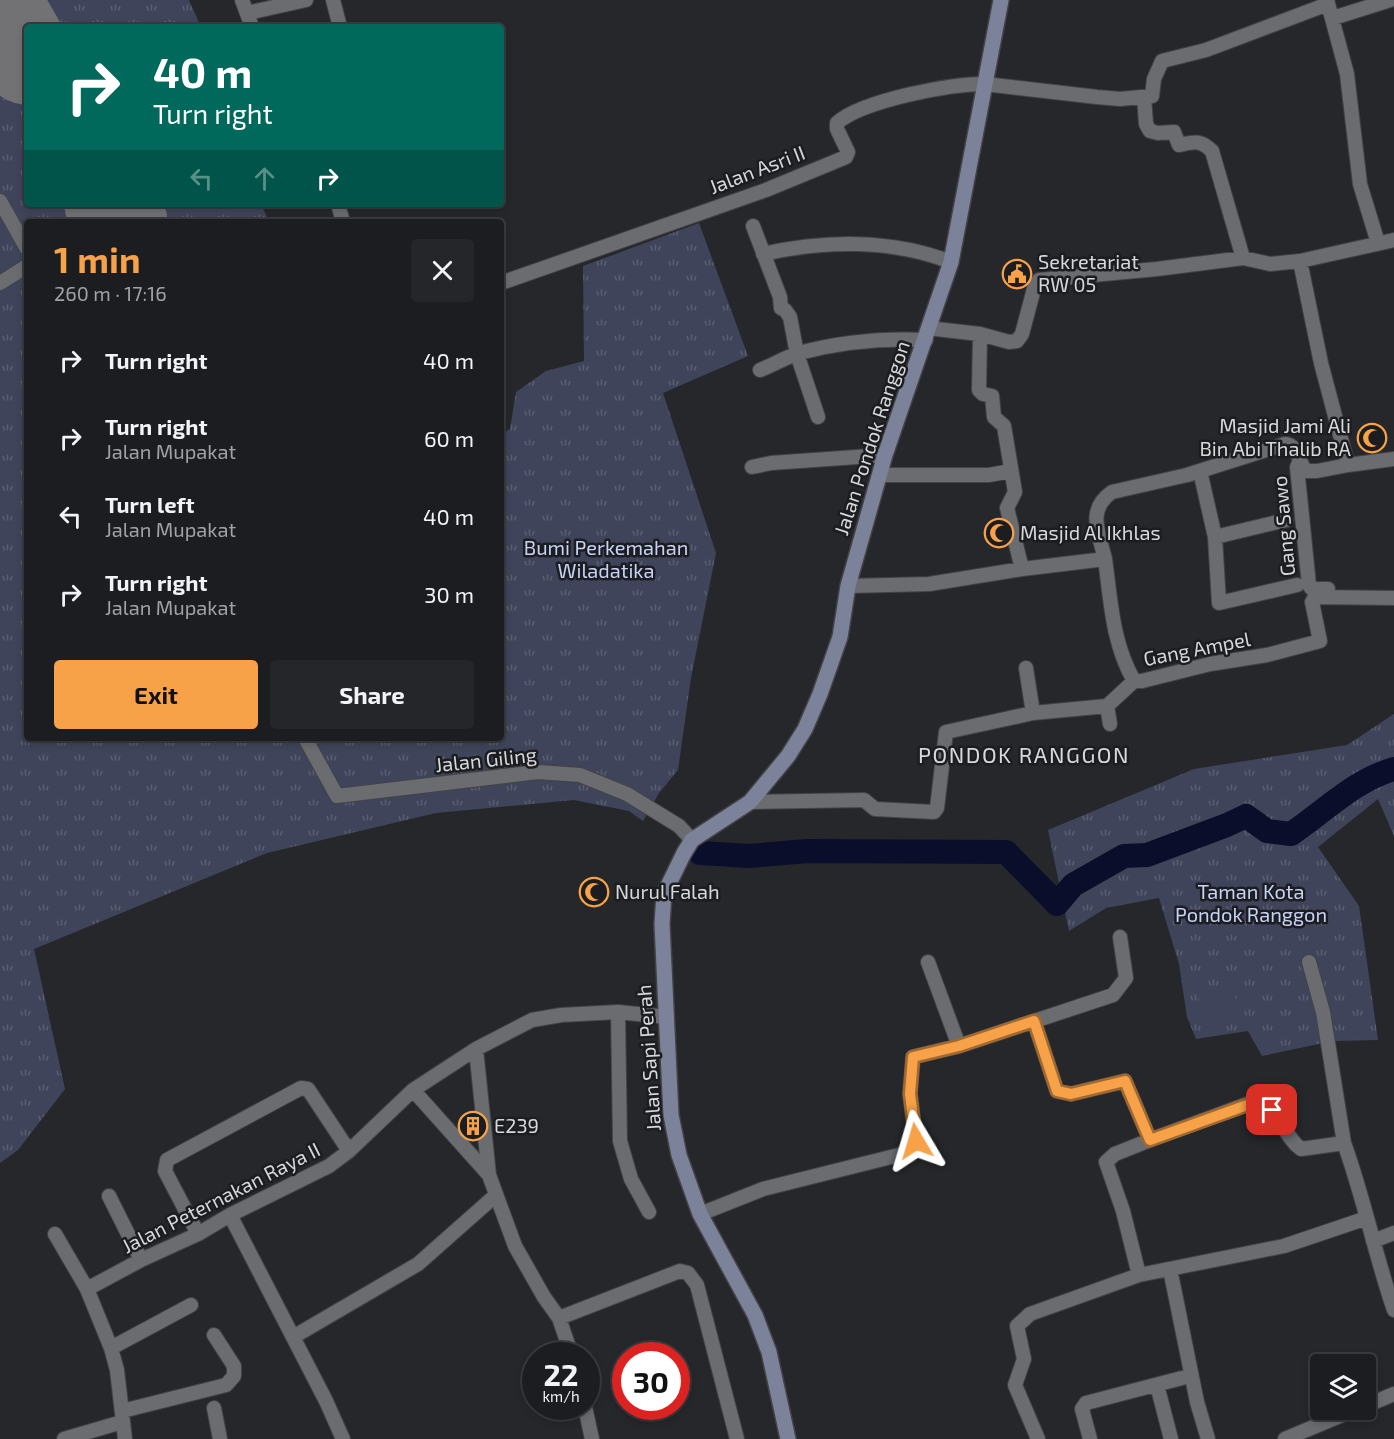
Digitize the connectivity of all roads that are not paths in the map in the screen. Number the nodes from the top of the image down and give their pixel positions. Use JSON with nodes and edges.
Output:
{"nodes":[{"id":1,"x":306,"y":0,"type":"edge"},
{"id":2,"x":333,"y":0,"type":"edge"},
{"id":3,"x":1000,"y":0,"type":"edge"},
{"id":4,"x":1390,"y":0,"type":"edge"},
{"id":5,"x":1328,"y":2,"type":"edge"},
{"id":6,"x":244,"y":6,"type":"edge"},
{"id":7,"x":1333,"y":18,"type":"junction"},
{"id":8,"x":251,"y":24,"type":"edge"},
{"id":9,"x":339,"y":24,"type":"edge"},
{"id":10,"x":985,"y":84,"type":"junction"},
{"id":11,"x":1144,"y":97,"type":"junction"},
{"id":12,"x":0,"y":201,"type":"edge"},
{"id":13,"x":753,"y":226,"type":"dead end"},
{"id":14,"x":1394,"y":240,"type":"edge"},
{"id":15,"x":1378,"y":243,"type":"junction"},
{"id":16,"x":24,"y":244,"type":"edge"},
{"id":17,"x":763,"y":254,"type":"junction"},
{"id":18,"x":1243,"y":258,"type":"junction"},
{"id":19,"x":1300,"y":261,"type":"junction"},
{"id":20,"x":951,"y":262,"type":"junction"},
{"id":21,"x":24,"y":268,"type":"edge"},
{"id":22,"x":504,"y":282,"type":"edge"},
{"id":23,"x":0,"y":283,"type":"edge"},
{"id":24,"x":928,"y":333,"type":"junction"},
{"id":25,"x":980,"y":334,"type":"junction"},
{"id":26,"x":797,"y":354,"type":"junction"},
{"id":27,"x":760,"y":370,"type":"dead end"},
{"id":28,"x":818,"y":417,"type":"dead end"},
{"id":29,"x":885,"y":455,"type":"junction"},
{"id":30,"x":1394,"y":459,"type":"edge"},
{"id":31,"x":1299,"y":463,"type":"junction"},
{"id":32,"x":1348,"y":465,"type":"junction"},
{"id":33,"x":752,"y":467,"type":"dead end"},
{"id":34,"x":1011,"y":471,"type":"junction"},
{"id":35,"x":1200,"y":471,"type":"junction"},
{"id":36,"x":880,"y":475,"type":"junction"},
{"id":37,"x":1286,"y":520,"type":"dead end"},
{"id":38,"x":1215,"y":537,"type":"junction"},
{"id":39,"x":1105,"y":559,"type":"junction"},
{"id":40,"x":1022,"y":569,"type":"junction"},
{"id":41,"x":1303,"y":585,"type":"junction"},
{"id":42,"x":848,"y":586,"type":"junction"},
{"id":43,"x":1389,"y":593,"type":"edge"},
{"id":44,"x":1320,"y":641,"type":"joint"},
{"id":45,"x":1026,"y":668,"type":"dead end"},
{"id":46,"x":1134,"y":681,"type":"junction"},
{"id":47,"x":1107,"y":706,"type":"junction"},
{"id":48,"x":1033,"y":713,"type":"junction"},
{"id":49,"x":1110,"y":724,"type":"dead end"},
{"id":50,"x":307,"y":741,"type":"edge"},
{"id":51,"x":750,"y":802,"type":"junction"},
{"id":52,"x":692,"y":840,"type":"junction"},
{"id":53,"x":1120,"y":937,"type":"dead end"},
{"id":54,"x":928,"y":962,"type":"dead end"},
{"id":55,"x":1309,"y":962,"type":"dead end"},
{"id":56,"x":618,"y":1012,"type":"junction"},
{"id":57,"x":667,"y":1017,"type":"junction"},
{"id":58,"x":1034,"y":1021,"type":"junction"},
{"id":59,"x":959,"y":1046,"type":"junction"},
{"id":60,"x":476,"y":1050,"type":"junction"},
{"id":61,"x":413,"y":1090,"type":"junction"},
{"id":62,"x":1150,"y":1140,"type":"junction"},
{"id":63,"x":1344,"y":1143,"type":"junction"},
{"id":64,"x":349,"y":1151,"type":"junction"},
{"id":65,"x":489,"y":1175,"type":"junction"},
{"id":66,"x":496,"y":1195,"type":"junction"},
{"id":67,"x":109,"y":1196,"type":"dead end"},
{"id":68,"x":649,"y":1212,"type":"dead end"},
{"id":69,"x":700,"y":1214,"type":"junction"},
{"id":70,"x":230,"y":1215,"type":"junction"},
{"id":71,"x":1367,"y":1218,"type":"junction"},
{"id":72,"x":1394,"y":1233,"type":"edge"},
{"id":73,"x":55,"y":1234,"type":"dead end"},
{"id":74,"x":198,"y":1234,"type":"junction"},
{"id":75,"x":1373,"y":1241,"type":"junction"},
{"id":76,"x":141,"y":1260,"type":"junction"},
{"id":77,"x":1170,"y":1269,"type":"junction"},
{"id":78,"x":1139,"y":1275,"type":"junction"},
{"id":79,"x":87,"y":1289,"type":"junction"},
{"id":80,"x":191,"y":1305,"type":"dead end"},
{"id":81,"x":1394,"y":1310,"type":"edge"},
{"id":82,"x":559,"y":1318,"type":"junction"},
{"id":83,"x":213,"y":1335,"type":"dead end"},
{"id":84,"x":293,"y":1336,"type":"junction"},
{"id":85,"x":567,"y":1342,"type":"edge"},
{"id":86,"x":111,"y":1348,"type":"junction"},
{"id":87,"x":1182,"y":1378,"type":"dead end"},
{"id":88,"x":1156,"y":1385,"type":"junction"},
{"id":89,"x":1394,"y":1394,"type":"edge"},
{"id":90,"x":1376,"y":1401,"type":"edge"},
{"id":91,"x":214,"y":1408,"type":"dead end"},
{"id":92,"x":122,"y":1416,"type":"junction"},
{"id":93,"x":588,"y":1420,"type":"edge"},
{"id":94,"x":1330,"y":1420,"type":"edge"},
{"id":95,"x":64,"y":1439,"type":"edge"},
{"id":96,"x":125,"y":1439,"type":"edge"},
{"id":97,"x":220,"y":1439,"type":"edge"},
{"id":98,"x":343,"y":1439,"type":"edge"},
{"id":99,"x":592,"y":1439,"type":"edge"},
{"id":100,"x":737,"y":1439,"type":"edge"},
{"id":101,"x":788,"y":1439,"type":"edge"},
{"id":102,"x":1038,"y":1439,"type":"edge"},
{"id":103,"x":1090,"y":1439,"type":"edge"},
{"id":104,"x":1171,"y":1439,"type":"edge"},
{"id":105,"x":1208,"y":1439,"type":"edge"},
{"id":106,"x":1285,"y":1439,"type":"edge"}],
"edges":[{"from":1,"to":6,"type":"street"},
{"from":2,"to":9,"type":"street"},
{"from":3,"to":10,"type":"street","name":"Jalan Pondok Ranggon"},
{"from":4,"to":7,"type":"street"},
{"from":5,"to":7,"type":"street"},
{"from":5,"to":11,"type":"street"},
{"from":6,"to":8,"type":"street"},
{"from":7,"to":15,"type":"street"},
{"from":10,"to":11,"type":"street"},
{"from":10,"to":20,"type":"street","name":"Jalan Pondok Ranggon"},
{"from":10,"to":22,"type":"street","name":"Jalan Asri II"},
{"from":11,"to":18,"type":"street"},
{"from":12,"to":16,"type":"street"},
{"from":13,"to":17,"type":"street"},
{"from":14,"to":15,"type":"street"},
{"from":15,"to":19,"type":"street"},
{"from":17,"to":20,"type":"street"},
{"from":17,"to":26,"type":"street"},
{"from":18,"to":19,"type":"street"},
{"from":18,"to":25,"type":"street"},
{"from":19,"to":32,"type":"street"},
{"from":20,"to":24,"type":"street","name":"Jalan Pondok Ranggon"},
{"from":21,"to":23,"type":"street"},
{"from":24,"to":25,"type":"street"},
{"from":24,"to":26,"type":"street"},
{"from":24,"to":29,"type":"street","name":"Jalan Pondok Ranggon"},
{"from":25,"to":34,"type":"street"},
{"from":26,"to":27,"type":"street"},
{"from":26,"to":28,"type":"street"},
{"from":29,"to":33,"type":"street"},
{"from":29,"to":36,"type":"street","name":"Jalan Pondok Ranggon"},
{"from":30,"to":32,"type":"street"},
{"from":31,"to":32,"type":"street"},
{"from":31,"to":35,"type":"street"},
{"from":31,"to":41,"type":"street","name":"Gang Sawo"},
{"from":34,"to":36,"type":"street"},
{"from":34,"to":40,"type":"street"},
{"from":35,"to":38,"type":"street"},
{"from":35,"to":39,"type":"street","name":"Gang Ampel"},
{"from":36,"to":42,"type":"street","name":"Jalan Pondok Ranggon"},
{"from":37,"to":38,"type":"street"},
{"from":38,"to":41,"type":"street"},
{"from":39,"to":40,"type":"street"},
{"from":39,"to":46,"type":"street","name":"Gang Ampel"},
{"from":40,"to":42,"type":"street"},
{"from":41,"to":43,"type":"street"},
{"from":42,"to":51,"type":"street","name":"Jalan Pondok Ranggon"},
{"from":43,"to":44,"type":"street","name":"Gang Sawo"},
{"from":44,"to":46,"type":"street","name":"Gang Ampel"},
{"from":45,"to":48,"type":"street"},
{"from":46,"to":47,"type":"street"},
{"from":47,"to":48,"type":"street"},
{"from":47,"to":49,"type":"street"},
{"from":48,"to":51,"type":"street"},
{"from":50,"to":52,"type":"street","name":"Jalan Giling"},
{"from":51,"to":52,"type":"street","name":"Jalan Pondok Ranggon"},
{"from":52,"to":57,"type":"street","name":"Jalan Sapi Perah"},
{"from":53,"to":58,"type":"street"},
{"from":54,"to":59,"type":"street"},
{"from":55,"to":63,"type":"street"},
{"from":56,"to":57,"type":"street","name":"Jalan Peternakan Raya II"},
{"from":56,"to":60,"type":"street","name":"Jalan Peternakan Raya II"},
{"from":56,"to":68,"type":"street"},
{"from":57,"to":69,"type":"street","name":"Jalan Sapi Perah"},
{"from":58,"to":59,"type":"street"},
{"from":58,"to":62,"type":"street"},
{"from":59,"to":69,"type":"street"},
{"from":60,"to":61,"type":"street","name":"Jalan Peternakan Raya II"},
{"from":60,"to":65,"type":"street"},
{"from":61,"to":64,"type":"street","name":"Jalan Peternakan Raya II"},
{"from":61,"to":65,"type":"street"},
{"from":62,"to":63,"type":"street"},
{"from":62,"to":78,"type":"street"},
{"from":63,"to":71,"type":"street"},
{"from":64,"to":70,"type":"street","name":"Jalan Peternakan Raya II"},
{"from":64,"to":74,"type":"street"},
{"from":65,"to":66,"type":"street"},
{"from":66,"to":82,"type":"street"},
{"from":66,"to":84,"type":"street"},
{"from":67,"to":76,"type":"street"},
{"from":69,"to":101,"type":"street","name":"Jalan Sapi Perah"},
{"from":70,"to":74,"type":"street","name":"Jalan Peternakan Raya II"},
{"from":70,"to":84,"type":"street"},
{"from":71,"to":75,"type":"street"},
{"from":71,"to":77,"type":"street"},
{"from":72,"to":75,"type":"street"},
{"from":73,"to":79,"type":"street"},
{"from":74,"to":76,"type":"street","name":"Jalan Peternakan Raya II"},
{"from":75,"to":81,"type":"street"},
{"from":76,"to":79,"type":"street","name":"Jalan Peternakan Raya II"},
{"from":77,"to":78,"type":"street"},
{"from":77,"to":105,"type":"street"},
{"from":78,"to":102,"type":"street"},
{"from":79,"to":86,"type":"street"},
{"from":80,"to":86,"type":"street"},
{"from":82,"to":85,"type":"street"},
{"from":82,"to":100,"type":"street"},
{"from":83,"to":92,"type":"street"},
{"from":84,"to":98,"type":"street"},
{"from":86,"to":92,"type":"street"},
{"from":87,"to":88,"type":"street"},
{"from":88,"to":103,"type":"street"},
{"from":88,"to":104,"type":"street"},
{"from":89,"to":90,"type":"street"},
{"from":91,"to":97,"type":"street"},
{"from":92,"to":95,"type":"street"},
{"from":92,"to":96,"type":"street"},
{"from":93,"to":99,"type":"street"},
{"from":94,"to":106,"type":"street"}]}
